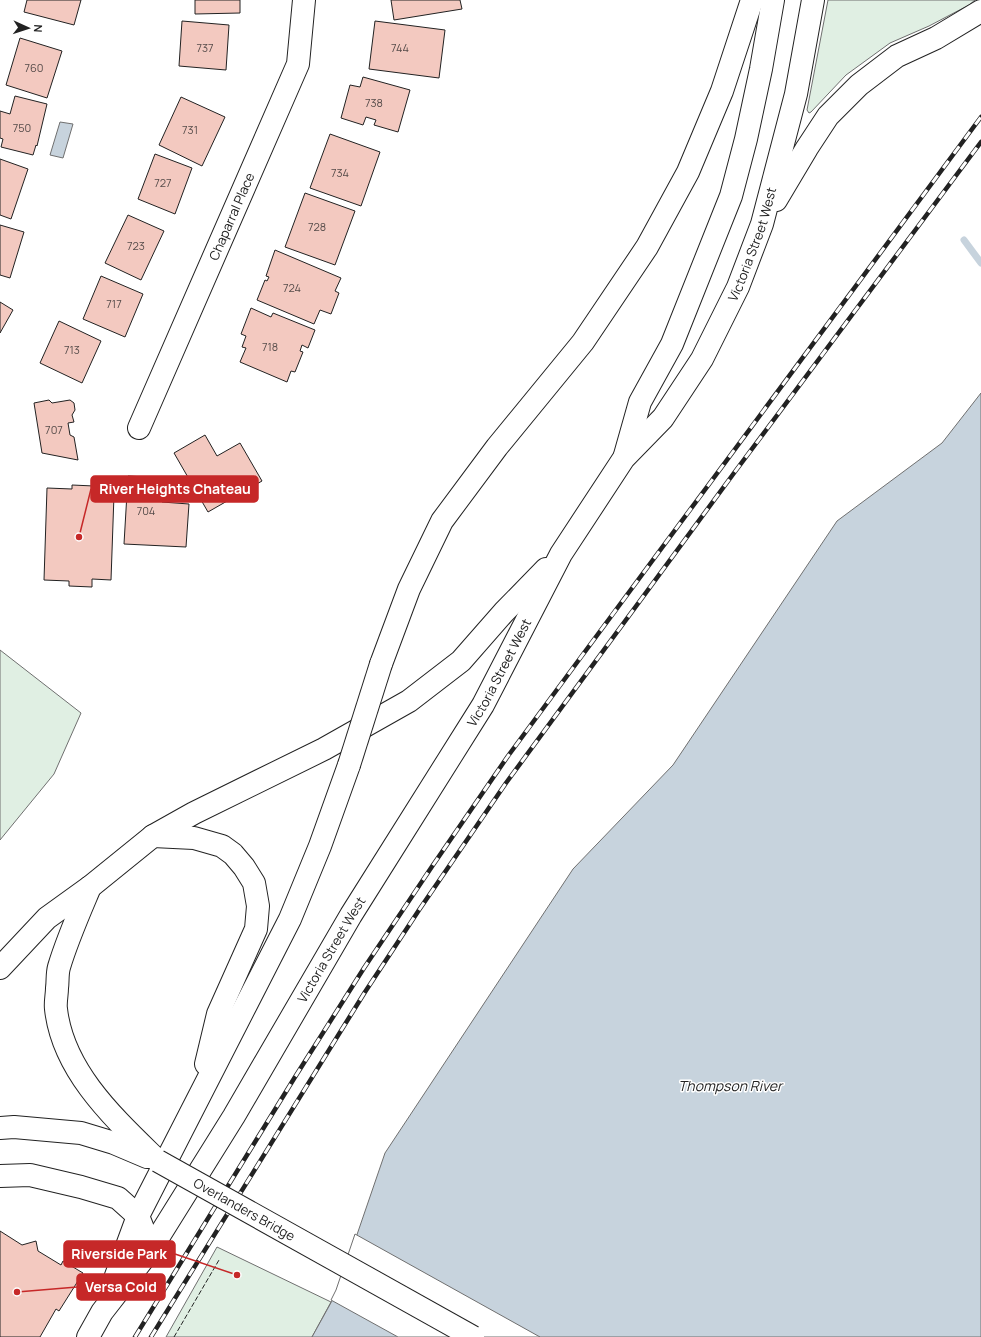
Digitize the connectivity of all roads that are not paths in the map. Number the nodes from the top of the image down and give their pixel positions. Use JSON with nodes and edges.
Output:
{"nodes":[{"id":1,"x":304,"y":0,"type":"edge"},
{"id":2,"x":752,"y":0,"type":"edge"},
{"id":3,"x":772,"y":0,"type":"edge"},
{"id":4,"x":813,"y":0,"type":"edge"},
{"id":5,"x":981,"y":11,"type":"edge"},
{"id":6,"x":762,"y":224,"type":"junction"},
{"id":7,"x":139,"y":428,"type":"dead end"},
{"id":8,"x":624,"y":458,"type":"junction"},
{"id":9,"x":561,"y":554,"type":"junction"},
{"id":10,"x":153,"y":836,"type":"junction"},
{"id":11,"x":90,"y":887,"type":"junction"},
{"id":12,"x":0,"y":968,"type":"edge"},
{"id":13,"x":198,"y":1099,"type":"junction"},
{"id":14,"x":0,"y":1128,"type":"edge"},
{"id":15,"x":158,"y":1161,"type":"junction"},
{"id":16,"x":0,"y":1176,"type":"edge"},
{"id":17,"x":138,"y":1216,"type":"junction"},
{"id":18,"x":151,"y":1249,"type":"junction"},
{"id":19,"x":102,"y":1312,"type":"junction"},
{"id":20,"x":88,"y":1337,"type":"edge"},
{"id":21,"x":473,"y":1337,"type":"edge"}],
"edges":[{"from":1,"to":7,"type":"main road","name":"Chaparral Place"},
{"from":2,"to":13,"type":"main road","bridge":true},
{"from":3,"to":8,"type":"main road","name":"Victoria Street West"},
{"from":4,"to":6,"type":"main road","name":"Victoria Street West"},
{"from":5,"to":6,"type":"main road"},
{"from":6,"to":8,"type":"main road","name":"Victoria Street West"},
{"from":8,"to":9,"type":"main road","name":"Victoria Street West"},
{"from":9,"to":10,"type":"main road","name":"Victoria Street West"},
{"from":9,"to":18,"type":"main road","name":"Victoria Street West"},
{"from":10,"to":11,"type":"main road","name":"Victoria Street West"},
{"from":10,"to":13,"type":"main road"},
{"from":11,"to":12,"type":"main road","name":"Victoria Street West"},
{"from":11,"to":15,"type":"main road"},
{"from":13,"to":17,"type":"main road"},
{"from":14,"to":15,"type":"main road","name":"Overlanders Bridge"},
{"from":15,"to":21,"type":"main road","name":"Overlanders Bridge","bridge":true},
{"from":16,"to":17,"type":"main road"},
{"from":17,"to":18,"type":"main road"},
{"from":17,"to":19,"type":"main road"},
{"from":18,"to":19,"type":"main road","name":"Victoria Street West"},
{"from":19,"to":20,"type":"main road","name":"Victoria Street West"}]}
